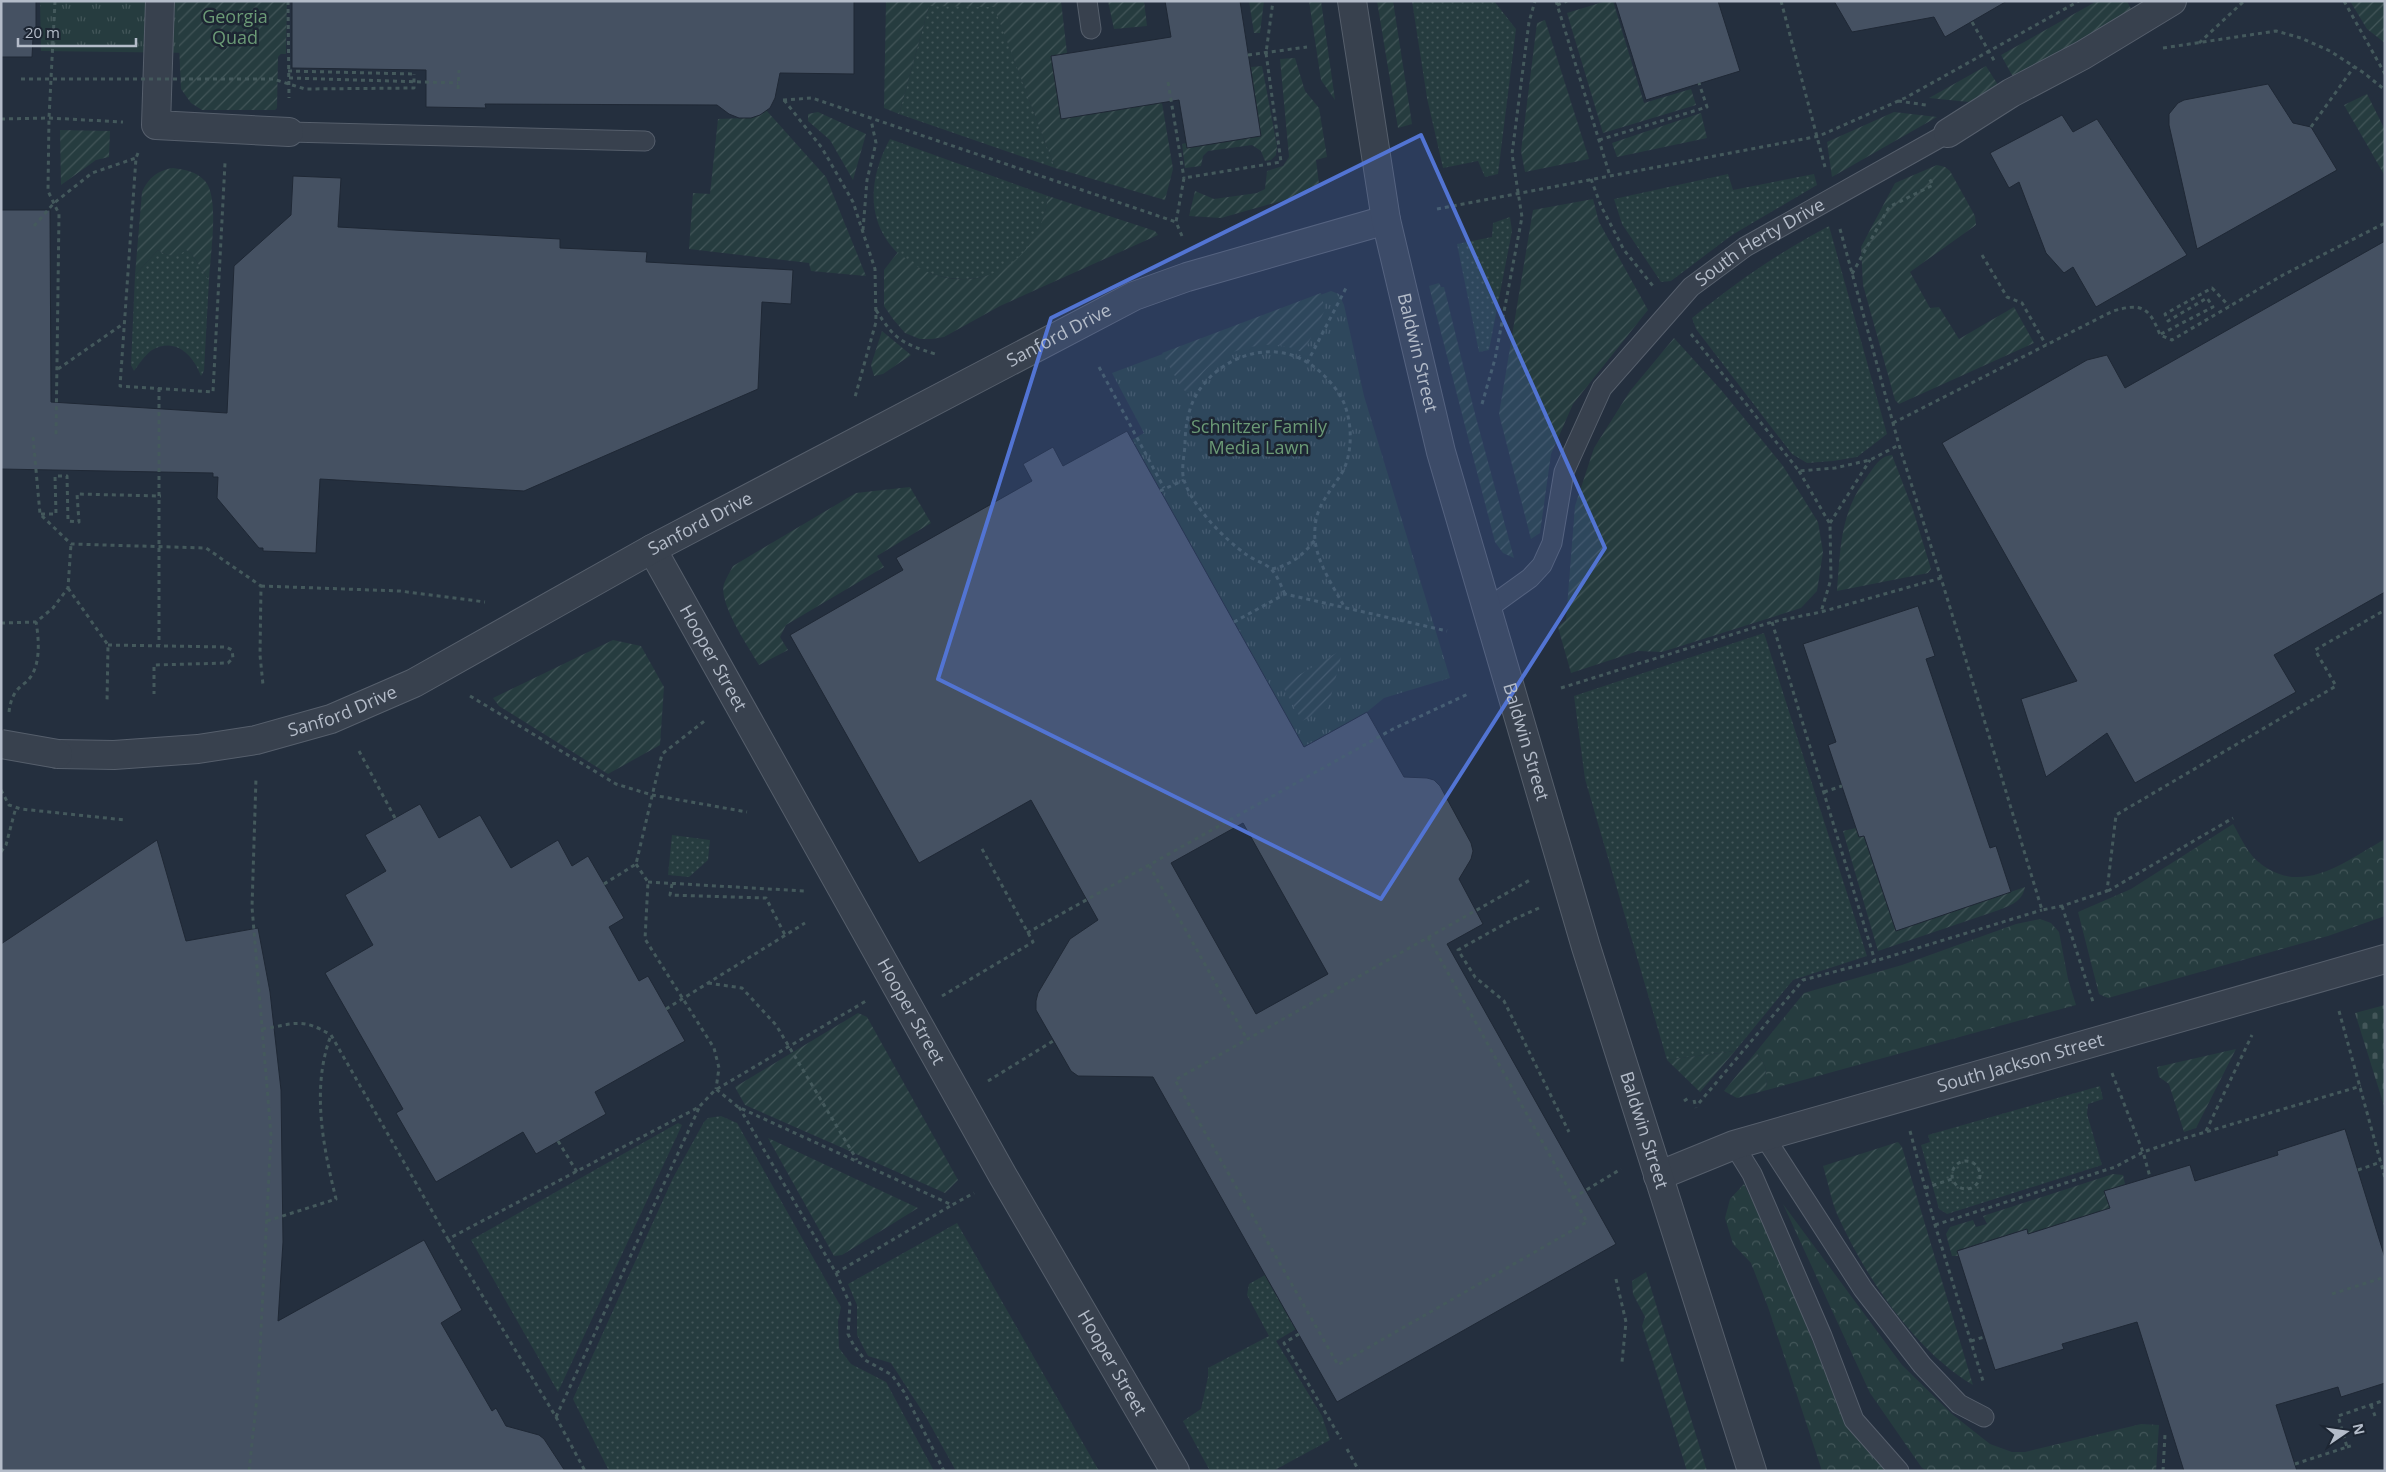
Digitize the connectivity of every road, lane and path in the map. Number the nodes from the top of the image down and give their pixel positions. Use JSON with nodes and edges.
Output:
{"nodes":[{"id":1,"x":56,"y":1,"type":"edge"},
{"id":2,"x":160,"y":1,"type":"edge"},
{"id":3,"x":288,"y":1,"type":"edge"},
{"id":4,"x":1087,"y":1,"type":"edge"},
{"id":5,"x":1272,"y":1,"type":"edge"},
{"id":6,"x":1352,"y":1,"type":"edge"},
{"id":7,"x":1536,"y":1,"type":"edge"},
{"id":8,"x":1567,"y":1,"type":"edge"},
{"id":9,"x":1781,"y":1,"type":"edge"},
{"id":10,"x":2079,"y":1,"type":"edge"},
{"id":11,"x":2172,"y":1,"type":"edge"},
{"id":12,"x":2244,"y":1,"type":"edge"},
{"id":13,"x":2344,"y":1,"type":"edge"},
{"id":14,"x":1557,"y":3,"type":"edge"},
{"id":15,"x":1972,"y":22,"type":"dead end"},
{"id":16,"x":1091,"y":29,"type":"dead end"},
{"id":17,"x":2199,"y":43,"type":"junction"},
{"id":18,"x":1307,"y":47,"type":"dead end"},
{"id":19,"x":2176,"y":47,"type":"dead end"},
{"id":20,"x":1266,"y":53,"type":"junction"},
{"id":21,"x":1990,"y":53,"type":"junction"},
{"id":22,"x":1248,"y":55,"type":"dead end"},
{"id":23,"x":2355,"y":66,"type":"junction"},
{"id":24,"x":459,"y":70,"type":"dead end"},
{"id":25,"x":2385,"y":74,"type":"edge"},
{"id":26,"x":289,"y":78,"type":"dead end"},
{"id":27,"x":21,"y":79,"type":"dead end"},
{"id":28,"x":1168,"y":82,"type":"dead end"},
{"id":29,"x":458,"y":83,"type":"dead end"},
{"id":30,"x":1699,"y":83,"type":"dead end"},
{"id":31,"x":458,"y":89,"type":"dead end"},
{"id":32,"x":2385,"y":90,"type":"edge"},
{"id":33,"x":2012,"y":93,"type":"junction"},
{"id":34,"x":1,"y":118,"type":"edge"},
{"id":35,"x":48,"y":118,"type":"junction"},
{"id":36,"x":870,"y":120,"type":"junction"},
{"id":37,"x":156,"y":124,"type":"junction"},
{"id":38,"x":2311,"y":127,"type":"dead end"},
{"id":39,"x":227,"y":129,"type":"junction"},
{"id":40,"x":289,"y":132,"type":"joint"},
{"id":41,"x":1948,"y":133,"type":"joint"},
{"id":42,"x":1818,"y":136,"type":"junction"},
{"id":43,"x":1599,"y":140,"type":"junction"},
{"id":44,"x":645,"y":141,"type":"dead end"},
{"id":45,"x":1917,"y":150,"type":"junction"},
{"id":46,"x":136,"y":158,"type":"junction"},
{"id":47,"x":1610,"y":176,"type":"junction"},
{"id":48,"x":1184,"y":178,"type":"junction"},
{"id":49,"x":1591,"y":179,"type":"junction"},
{"id":50,"x":1519,"y":193,"type":"junction"},
{"id":51,"x":1832,"y":198,"type":"junction"},
{"id":52,"x":54,"y":203,"type":"junction"},
{"id":53,"x":1436,"y":209,"type":"dead end"},
{"id":54,"x":1386,"y":220,"type":"junction"},
{"id":55,"x":1176,"y":222,"type":"junction"},
{"id":56,"x":2385,"y":223,"type":"edge"},
{"id":57,"x":34,"y":226,"type":"dead end"},
{"id":58,"x":863,"y":232,"type":"junction"},
{"id":59,"x":1182,"y":236,"type":"dead end"},
{"id":60,"x":1982,"y":255,"type":"dead end"},
{"id":61,"x":1851,"y":275,"type":"junction"},
{"id":62,"x":1346,"y":288,"type":"dead end"},
{"id":63,"x":2229,"y":306,"type":"junction"},
{"id":64,"x":1671,"y":309,"type":"junction"},
{"id":65,"x":875,"y":310,"type":"junction"},
{"id":66,"x":124,"y":323,"type":"junction"},
{"id":67,"x":2160,"y":335,"type":"junction"},
{"id":68,"x":2046,"y":345,"type":"junction"},
{"id":69,"x":935,"y":354,"type":"dead end"},
{"id":70,"x":1307,"y":362,"type":"junction"},
{"id":71,"x":1099,"y":367,"type":"dead end"},
{"id":72,"x":58,"y":369,"type":"junction"},
{"id":73,"x":159,"y":388,"type":"junction"},
{"id":74,"x":855,"y":398,"type":"dead end"},
{"id":75,"x":1482,"y":404,"type":"dead end"},
{"id":76,"x":1893,"y":423,"type":"junction"},
{"id":77,"x":34,"y":436,"type":"dead end"},
{"id":78,"x":56,"y":436,"type":"dead end"},
{"id":79,"x":1899,"y":445,"type":"junction"},
{"id":80,"x":1870,"y":460,"type":"junction"},
{"id":81,"x":1799,"y":471,"type":"junction"},
{"id":82,"x":1184,"y":480,"type":"junction"},
{"id":83,"x":1164,"y":488,"type":"junction"},
{"id":84,"x":1160,"y":491,"type":"dead end"},
{"id":85,"x":161,"y":496,"type":"junction"},
{"id":86,"x":40,"y":514,"type":"junction"},
{"id":87,"x":1830,"y":524,"type":"junction"},
{"id":88,"x":1315,"y":540,"type":"junction"},
{"id":89,"x":71,"y":544,"type":"junction"},
{"id":90,"x":161,"y":548,"type":"junction"},
{"id":91,"x":652,"y":549,"type":"junction"},
{"id":92,"x":1272,"y":569,"type":"junction"},
{"id":93,"x":1941,"y":578,"type":"junction"},
{"id":94,"x":261,"y":586,"type":"junction"},
{"id":95,"x":68,"y":588,"type":"junction"},
{"id":96,"x":1286,"y":594,"type":"junction"},
{"id":97,"x":485,"y":602,"type":"dead end"},
{"id":98,"x":1345,"y":608,"type":"junction"},
{"id":99,"x":1486,"y":609,"type":"junction"},
{"id":100,"x":2385,"y":610,"type":"edge"},
{"id":101,"x":1821,"y":612,"type":"junction"},
{"id":102,"x":36,"y":622,"type":"junction"},
{"id":103,"x":1234,"y":622,"type":"dead end"},
{"id":104,"x":1772,"y":622,"type":"junction"},
{"id":105,"x":1,"y":623,"type":"edge"},
{"id":106,"x":1447,"y":631,"type":"dead end"},
{"id":107,"x":108,"y":645,"type":"junction"},
{"id":108,"x":159,"y":645,"type":"junction"},
{"id":109,"x":263,"y":685,"type":"dead end"},
{"id":110,"x":1561,"y":688,"type":"dead end"},
{"id":111,"x":154,"y":694,"type":"dead end"},
{"id":112,"x":1468,"y":694,"type":"dead end"},
{"id":113,"x":470,"y":696,"type":"dead end"},
{"id":114,"x":107,"y":703,"type":"dead end"},
{"id":115,"x":708,"y":718,"type":"dead end"},
{"id":116,"x":5,"y":732,"type":"edge"},
{"id":117,"x":359,"y":751,"type":"dead end"},
{"id":118,"x":256,"y":778,"type":"dead end"},
{"id":119,"x":1842,"y":786,"type":"dead end"},
{"id":120,"x":1,"y":790,"type":"edge"},
{"id":121,"x":1824,"y":792,"type":"junction"},
{"id":122,"x":652,"y":795,"type":"junction"},
{"id":123,"x":16,"y":807,"type":"junction"},
{"id":124,"x":748,"y":812,"type":"dead end"},
{"id":125,"x":395,"y":818,"type":"dead end"},
{"id":126,"x":2233,"y":818,"type":"dead end"},
{"id":127,"x":125,"y":820,"type":"dead end"},
{"id":128,"x":981,"y":847,"type":"dead end"},
{"id":129,"x":1,"y":852,"type":"edge"},
{"id":130,"x":636,"y":864,"type":"junction"},
{"id":131,"x":1149,"y":865,"type":"junction"},
{"id":132,"x":1535,"y":877,"type":"dead end"},
{"id":133,"x":648,"y":882,"type":"junction"},
{"id":134,"x":604,"y":884,"type":"dead end"},
{"id":135,"x":672,"y":884,"type":"junction"},
{"id":136,"x":806,"y":891,"type":"dead end"},
{"id":137,"x":2107,"y":891,"type":"junction"},
{"id":138,"x":1544,"y":906,"type":"dead end"},
{"id":139,"x":2062,"y":906,"type":"junction"},
{"id":140,"x":2042,"y":910,"type":"junction"},
{"id":141,"x":805,"y":923,"type":"dead end"},
{"id":142,"x":1027,"y":932,"type":"junction"},
{"id":143,"x":785,"y":935,"type":"junction"},
{"id":144,"x":1428,"y":937,"type":"junction"},
{"id":145,"x":2385,"y":959,"type":"edge"},
{"id":146,"x":1875,"y":961,"type":"junction"},
{"id":147,"x":708,"y":983,"type":"junction"},
{"id":148,"x":943,"y":995,"type":"dead end"},
{"id":149,"x":682,"y":999,"type":"junction"},
{"id":150,"x":867,"y":1000,"type":"dead end"},
{"id":151,"x":2094,"y":1005,"type":"dead end"},
{"id":152,"x":666,"y":1009,"type":"dead end"},
{"id":153,"x":2339,"y":1011,"type":"dead end"},
{"id":154,"x":262,"y":1029,"type":"junction"},
{"id":155,"x":331,"y":1035,"type":"junction"},
{"id":156,"x":2252,"y":1035,"type":"dead end"},
{"id":157,"x":1247,"y":1039,"type":"junction"},
{"id":158,"x":1054,"y":1041,"type":"dead end"},
{"id":159,"x":790,"y":1046,"type":"junction"},
{"id":160,"x":2112,"y":1073,"type":"dead end"},
{"id":161,"x":984,"y":1084,"type":"dead end"},
{"id":162,"x":2361,"y":1086,"type":"junction"},
{"id":163,"x":716,"y":1089,"type":"junction"},
{"id":164,"x":1684,"y":1101,"type":"dead end"},
{"id":165,"x":1698,"y":1103,"type":"dead end"},
{"id":166,"x":700,"y":1107,"type":"junction"},
{"id":167,"x":738,"y":1107,"type":"junction"},
{"id":168,"x":1696,"y":1108,"type":"dead end"},
{"id":169,"x":1910,"y":1130,"type":"dead end"},
{"id":170,"x":1569,"y":1132,"type":"dead end"},
{"id":171,"x":2206,"y":1132,"type":"junction"},
{"id":172,"x":1764,"y":1136,"type":"junction"},
{"id":173,"x":558,"y":1141,"type":"dead end"},
{"id":174,"x":1734,"y":1145,"type":"junction"},
{"id":175,"x":2143,"y":1152,"type":"junction"},
{"id":176,"x":858,"y":1161,"type":"junction"},
{"id":177,"x":2381,"y":1162,"type":"junction"},
{"id":178,"x":1622,"y":1169,"type":"dead end"},
{"id":179,"x":2358,"y":1170,"type":"dead end"},
{"id":180,"x":577,"y":1172,"type":"junction"},
{"id":181,"x":1658,"y":1176,"type":"junction"},
{"id":182,"x":2150,"y":1177,"type":"dead end"},
{"id":183,"x":2385,"y":1178,"type":"edge"},
{"id":184,"x":1952,"y":1179,"type":"junction"},
{"id":185,"x":1924,"y":1188,"type":"junction"},
{"id":186,"x":977,"y":1191,"type":"dead end"},
{"id":187,"x":1573,"y":1198,"type":"junction"},
{"id":188,"x":952,"y":1205,"type":"junction"},
{"id":189,"x":267,"y":1220,"type":"junction"},
{"id":190,"x":1935,"y":1225,"type":"junction"},
{"id":191,"x":448,"y":1238,"type":"junction"},
{"id":192,"x":836,"y":1273,"type":"junction"},
{"id":193,"x":2385,"y":1277,"type":"edge"},
{"id":194,"x":1616,"y":1279,"type":"dead end"},
{"id":195,"x":2332,"y":1294,"type":"dead end"},
{"id":196,"x":1299,"y":1334,"type":"dead end"},
{"id":197,"x":1984,"y":1337,"type":"dead end"},
{"id":198,"x":1970,"y":1341,"type":"junction"},
{"id":199,"x":1622,"y":1362,"type":"dead end"},
{"id":200,"x":1984,"y":1385,"type":"dead end"},
{"id":201,"x":2385,"y":1400,"type":"edge"},
{"id":202,"x":2372,"y":1405,"type":"junction"},
{"id":203,"x":2375,"y":1416,"type":"dead end"},
{"id":204,"x":556,"y":1417,"type":"junction"},
{"id":205,"x":1984,"y":1417,"type":"dead end"},
{"id":206,"x":2165,"y":1434,"type":"dead end"},
{"id":207,"x":1341,"y":1439,"type":"dead end"},
{"id":208,"x":2354,"y":1445,"type":"dead end"},
{"id":209,"x":2347,"y":1447,"type":"junction"},
{"id":210,"x":1346,"y":1449,"type":"dead end"},
{"id":211,"x":2294,"y":1464,"type":"dead end"},
{"id":212,"x":249,"y":1471,"type":"edge"},
{"id":213,"x":586,"y":1471,"type":"edge"},
{"id":214,"x":944,"y":1471,"type":"edge"},
{"id":215,"x":1175,"y":1471,"type":"edge"},
{"id":216,"x":1360,"y":1471,"type":"edge"},
{"id":217,"x":1752,"y":1471,"type":"edge"},
{"id":218,"x":1898,"y":1471,"type":"edge"},
{"id":219,"x":2163,"y":1471,"type":"edge"}],
"edges":[{"from":1,"to":35,"type":"path"},
{"from":2,"to":37,"type":"street"},
{"from":3,"to":27,"type":"path","bridge":true},
{"from":4,"to":16,"type":"lane"},
{"from":5,"to":20,"type":"path"},
{"from":6,"to":54,"type":"street","name":"Baldwin Street"},
{"from":7,"to":50,"type":"path"},
{"from":8,"to":14,"type":"path"},
{"from":9,"to":42,"type":"path"},
{"from":10,"to":21,"type":"path"},
{"from":11,"to":33,"type":"street","name":"South Herty Drive"},
{"from":12,"to":17,"type":"path"},
{"from":13,"to":25,"type":"path"},
{"from":14,"to":43,"type":"path"},
{"from":15,"to":21,"type":"path"},
{"from":17,"to":19,"type":"path"},
{"from":17,"to":23,"type":"path"},
{"from":18,"to":20,"type":"path"},
{"from":20,"to":22,"type":"path"},
{"from":20,"to":48,"type":"path"},
{"from":21,"to":33,"type":"path"},
{"from":21,"to":42,"type":"path"},
{"from":23,"to":32,"type":"path"},
{"from":23,"to":38,"type":"path"},
{"from":24,"to":31,"type":"path","bridge":true},
{"from":26,"to":29,"type":"path"},
{"from":28,"to":48,"type":"path"},
{"from":30,"to":43,"type":"path"},
{"from":33,"to":41,"type":"street","name":"South Herty Drive"},
{"from":34,"to":35,"type":"path"},
{"from":35,"to":37,"type":"path"},
{"from":35,"to":52,"type":"path"},
{"from":36,"to":55,"type":"path"},
{"from":36,"to":58,"type":"path"},
{"from":36,"to":58,"type":"path"},
{"from":37,"to":39,"type":"street"},
{"from":37,"to":46,"type":"path"},
{"from":39,"to":40,"type":"street"},
{"from":39,"to":73,"type":"path"},
{"from":40,"to":44,"type":"lane"},
{"from":41,"to":45,"type":"lane","name":"South Herty Drive"},
{"from":42,"to":47,"type":"path"},
{"from":42,"to":51,"type":"path"},
{"from":43,"to":47,"type":"path"},
{"from":45,"to":51,"type":"lane","name":"South Herty Drive"},
{"from":45,"to":61,"type":"path"},
{"from":46,"to":52,"type":"path"},
{"from":46,"to":66,"type":"path"},
{"from":47,"to":49,"type":"path"},
{"from":48,"to":55,"type":"path"},
{"from":49,"to":50,"type":"path"},
{"from":49,"to":64,"type":"path"},
{"from":50,"to":53,"type":"path"},
{"from":50,"to":75,"type":"path"},
{"from":51,"to":61,"type":"path"},
{"from":51,"to":64,"type":"lane","name":"South Herty Drive"},
{"from":52,"to":57,"type":"path"},
{"from":52,"to":72,"type":"path"},
{"from":54,"to":91,"type":"street","name":"Sanford Drive"},
{"from":54,"to":99,"type":"street","name":"Baldwin Street"},
{"from":55,"to":59,"type":"path"},
{"from":56,"to":63,"type":"path"},
{"from":58,"to":65,"type":"path"},
{"from":60,"to":68,"type":"path"},
{"from":61,"to":76,"type":"path"},
{"from":62,"to":70,"type":"path"},
{"from":63,"to":67,"type":"path"},
{"from":63,"to":67,"type":"path"},
{"from":64,"to":81,"type":"path"},
{"from":64,"to":99,"type":"lane","name":"South Herty Drive"},
{"from":65,"to":69,"type":"path"},
{"from":65,"to":74,"type":"path"},
{"from":66,"to":72,"type":"path"},
{"from":66,"to":73,"type":"path"},
{"from":67,"to":68,"type":"path"},
{"from":68,"to":76,"type":"path"},
{"from":70,"to":82,"type":"path"},
{"from":70,"to":88,"type":"path"},
{"from":71,"to":83,"type":"path"},
{"from":72,"to":78,"type":"path"},
{"from":73,"to":85,"type":"path"},
{"from":76,"to":79,"type":"path"},
{"from":77,"to":86,"type":"path"},
{"from":79,"to":80,"type":"path"},
{"from":79,"to":93,"type":"path"},
{"from":80,"to":81,"type":"path"},
{"from":80,"to":87,"type":"path"},
{"from":81,"to":87,"type":"path"},
{"from":82,"to":83,"type":"path"},
{"from":82,"to":92,"type":"path"},
{"from":83,"to":84,"type":"path"},
{"from":85,"to":86,"type":"path"},
{"from":85,"to":90,"type":"path"},
{"from":86,"to":89,"type":"path"},
{"from":87,"to":101,"type":"path"},
{"from":88,"to":92,"type":"path"},
{"from":88,"to":98,"type":"path"},
{"from":89,"to":90,"type":"path"},
{"from":89,"to":95,"type":"path"},
{"from":90,"to":94,"type":"path"},
{"from":90,"to":108,"type":"path"},
{"from":91,"to":116,"type":"street","name":"Sanford Drive","bridge":true},
{"from":91,"to":215,"type":"street","name":"Hooper Street"},
{"from":92,"to":96,"type":"path"},
{"from":93,"to":101,"type":"path"},
{"from":93,"to":140,"type":"path"},
{"from":94,"to":97,"type":"path"},
{"from":94,"to":109,"type":"path"},
{"from":95,"to":102,"type":"path"},
{"from":95,"to":107,"type":"path"},
{"from":96,"to":98,"type":"path"},
{"from":96,"to":103,"type":"path"},
{"from":98,"to":106,"type":"path"},
{"from":99,"to":181,"type":"street","name":"Baldwin Street"},
{"from":100,"to":137,"type":"path"},
{"from":101,"to":104,"type":"path"},
{"from":102,"to":105,"type":"path"},
{"from":102,"to":116,"type":"path"},
{"from":104,"to":110,"type":"path"},
{"from":104,"to":121,"type":"path"},
{"from":107,"to":108,"type":"path"},
{"from":107,"to":114,"type":"path"},
{"from":108,"to":111,"type":"path"},
{"from":112,"to":131,"type":"path"},
{"from":113,"to":122,"type":"path"},
{"from":115,"to":122,"type":"path"},
{"from":117,"to":125,"type":"path"},
{"from":118,"to":154,"type":"path"},
{"from":119,"to":121,"type":"path"},
{"from":120,"to":123,"type":"path"},
{"from":121,"to":146,"type":"path"},
{"from":122,"to":124,"type":"path"},
{"from":122,"to":130,"type":"path"},
{"from":123,"to":127,"type":"path"},
{"from":123,"to":129,"type":"path"},
{"from":126,"to":137,"type":"path"},
{"from":128,"to":142,"type":"path"},
{"from":130,"to":133,"type":"path"},
{"from":130,"to":134,"type":"path"},
{"from":131,"to":142,"type":"path"},
{"from":131,"to":157,"type":"path"},
{"from":132,"to":144,"type":"path"},
{"from":133,"to":135,"type":"path"},
{"from":133,"to":149,"type":"path"},
{"from":135,"to":136,"type":"path"},
{"from":135,"to":143,"type":"path"},
{"from":137,"to":139,"type":"path"},
{"from":138,"to":170,"type":"path"},
{"from":139,"to":140,"type":"path"},
{"from":139,"to":151,"type":"path"},
{"from":140,"to":146,"type":"path"},
{"from":141,"to":143,"type":"path"},
{"from":142,"to":148,"type":"path"},
{"from":143,"to":147,"type":"path"},
{"from":144,"to":157,"type":"path"},
{"from":144,"to":187,"type":"path"},
{"from":145,"to":172,"type":"street","name":"South Jackson Street"},
{"from":146,"to":165,"type":"path"},
{"from":147,"to":149,"type":"path"},
{"from":147,"to":159,"type":"path"},
{"from":149,"to":152,"type":"path"},
{"from":149,"to":163,"type":"path"},
{"from":150,"to":159,"type":"path"},
{"from":153,"to":162,"type":"path"},
{"from":154,"to":155,"type":"path"},
{"from":154,"to":189,"type":"path"},
{"from":155,"to":189,"type":"path"},
{"from":155,"to":191,"type":"path"},
{"from":156,"to":171,"type":"path"},
{"from":157,"to":187,"type":"path"},
{"from":158,"to":161,"type":"path"},
{"from":159,"to":163,"type":"path"},
{"from":159,"to":176,"type":"path"},
{"from":160,"to":175,"type":"path"},
{"from":162,"to":171,"type":"path"},
{"from":162,"to":177,"type":"path"},
{"from":163,"to":166,"type":"path"},
{"from":163,"to":167,"type":"path"},
{"from":164,"to":168,"type":"path"},
{"from":166,"to":180,"type":"path"},
{"from":166,"to":204,"type":"path"},
{"from":167,"to":176,"type":"path"},
{"from":167,"to":192,"type":"path"},
{"from":169,"to":185,"type":"path"},
{"from":171,"to":175,"type":"path"},
{"from":172,"to":174,"type":"street","name":"South Jackson Street"},
{"from":172,"to":205,"type":"lane"},
{"from":173,"to":180,"type":"path"},
{"from":174,"to":181,"type":"street","name":"South Jackson Street"},
{"from":174,"to":218,"type":"lane"},
{"from":175,"to":182,"type":"path"},
{"from":175,"to":190,"type":"path"},
{"from":176,"to":188,"type":"path"},
{"from":177,"to":179,"type":"path"},
{"from":177,"to":183,"type":"path"},
{"from":178,"to":187,"type":"path"},
{"from":180,"to":191,"type":"path"},
{"from":181,"to":217,"type":"street","name":"Baldwin Street"},
{"from":184,"to":184,"type":"path"},
{"from":184,"to":185,"type":"path"},
{"from":185,"to":190,"type":"path"},
{"from":186,"to":188,"type":"path"},
{"from":188,"to":192,"type":"path"},
{"from":189,"to":212,"type":"path"},
{"from":190,"to":198,"type":"path"},
{"from":191,"to":204,"type":"path"},
{"from":192,"to":214,"type":"path"},
{"from":193,"to":195,"type":"path"},
{"from":194,"to":199,"type":"path"},
{"from":196,"to":207,"type":"path"},
{"from":197,"to":198,"type":"path"},
{"from":198,"to":200,"type":"path"},
{"from":201,"to":202,"type":"path"},
{"from":202,"to":203,"type":"path"},
{"from":202,"to":209,"type":"path"},
{"from":204,"to":213,"type":"path"},
{"from":206,"to":219,"type":"path"},
{"from":208,"to":209,"type":"path"},
{"from":209,"to":211,"type":"path"},
{"from":210,"to":216,"type":"path"}]}
